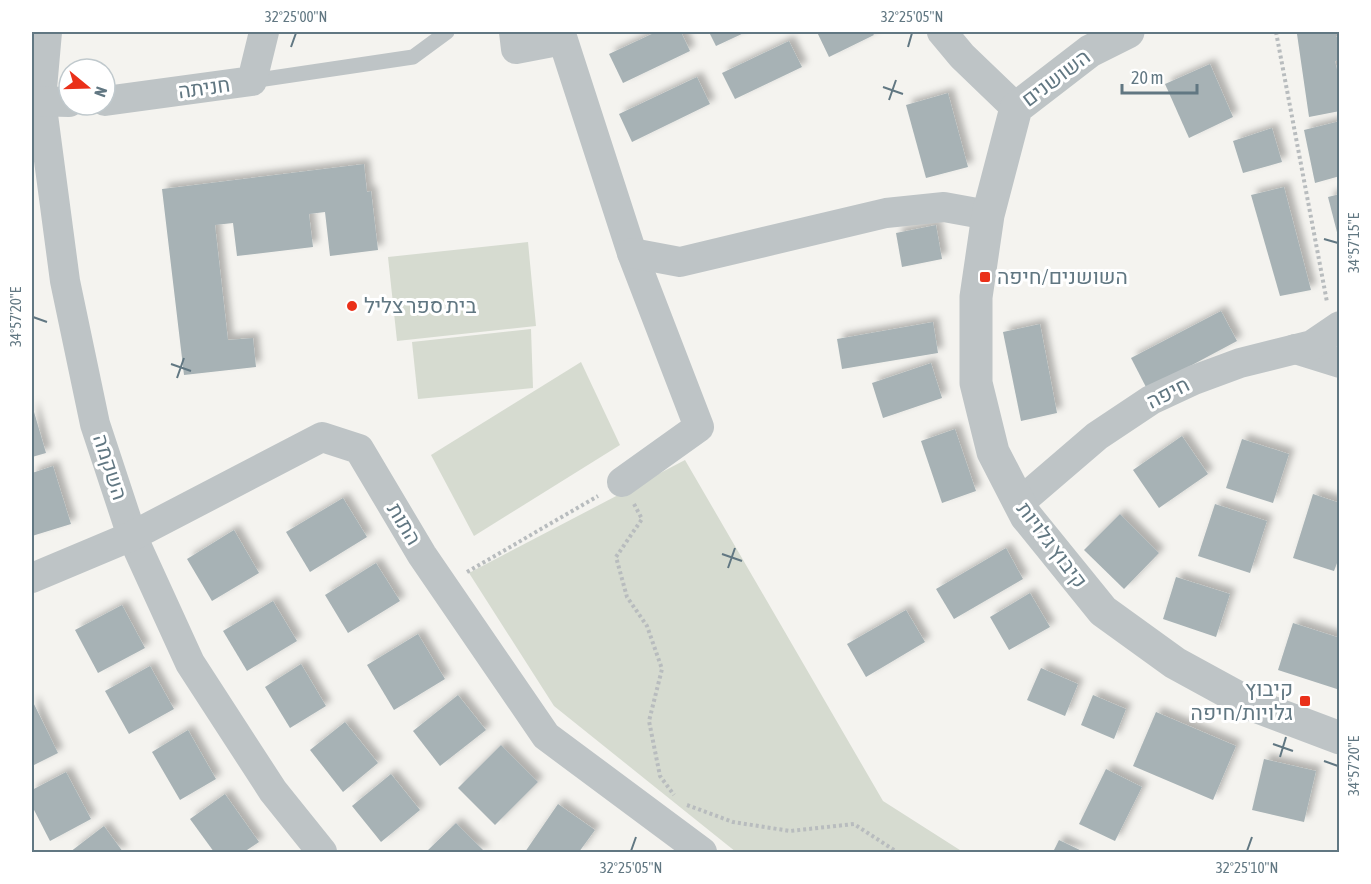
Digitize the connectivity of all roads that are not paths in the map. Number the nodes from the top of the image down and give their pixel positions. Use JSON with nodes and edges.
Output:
{"nodes":[{"id":1,"x":47,"y":32,"type":"edge"},
{"id":2,"x":264,"y":32,"type":"edge"},
{"id":3,"x":447,"y":32,"type":"edge"},
{"id":4,"x":514,"y":32,"type":"edge"},
{"id":5,"x":942,"y":32,"type":"edge"},
{"id":6,"x":1128,"y":32,"type":"edge"},
{"id":7,"x":252,"y":81,"type":"junction"},
{"id":8,"x":117,"y":99,"type":"edge"},
{"id":9,"x":47,"y":101,"type":"edge"},
{"id":10,"x":1016,"y":108,"type":"junction"},
{"id":11,"x":988,"y":215,"type":"junction"},
{"id":12,"x":632,"y":253,"type":"junction"},
{"id":13,"x":1336,"y":329,"type":"edge"},
{"id":14,"x":1295,"y":349,"type":"junction"},
{"id":15,"x":1340,"y":363,"type":"edge"},
{"id":16,"x":622,"y":482,"type":"road end"},
{"id":17,"x":1019,"y":502,"type":"junction"},
{"id":18,"x":132,"y":537,"type":"junction"},
{"id":19,"x":32,"y":578,"type":"edge"},
{"id":20,"x":1340,"y":738,"type":"edge"},
{"id":21,"x":322,"y":852,"type":"edge"},
{"id":22,"x":702,"y":852,"type":"edge"}],
"edges":[{"from":1,"to":9,"type":"street","name":"השקמה"},
{"from":2,"to":7,"type":"street","name":"חניתה"},
{"from":3,"to":7,"type":"lane"},
{"from":4,"to":12,"type":"street"},
{"from":5,"to":10,"type":"street","name":"השושנים"},
{"from":6,"to":10,"type":"street","name":"השושנים"},
{"from":7,"to":8,"type":"street","name":"חניתה"},
{"from":9,"to":18,"type":"street","name":"השקמה"},
{"from":10,"to":11,"type":"street","name":"קיבוץ גלויות"},
{"from":11,"to":12,"type":"street"},
{"from":11,"to":17,"type":"street","name":"קיבוץ גלויות"},
{"from":12,"to":16,"type":"street"},
{"from":13,"to":14,"type":"street","name":"חיפה"},
{"from":14,"to":15,"type":"street"},
{"from":14,"to":17,"type":"street","name":"חיפה"},
{"from":17,"to":20,"type":"street","name":"קיבוץ גלויות"},
{"from":18,"to":19,"type":"street","name":"התות"},
{"from":18,"to":21,"type":"street","name":"השקמה"},
{"from":18,"to":22,"type":"street","name":"התות"}]}
